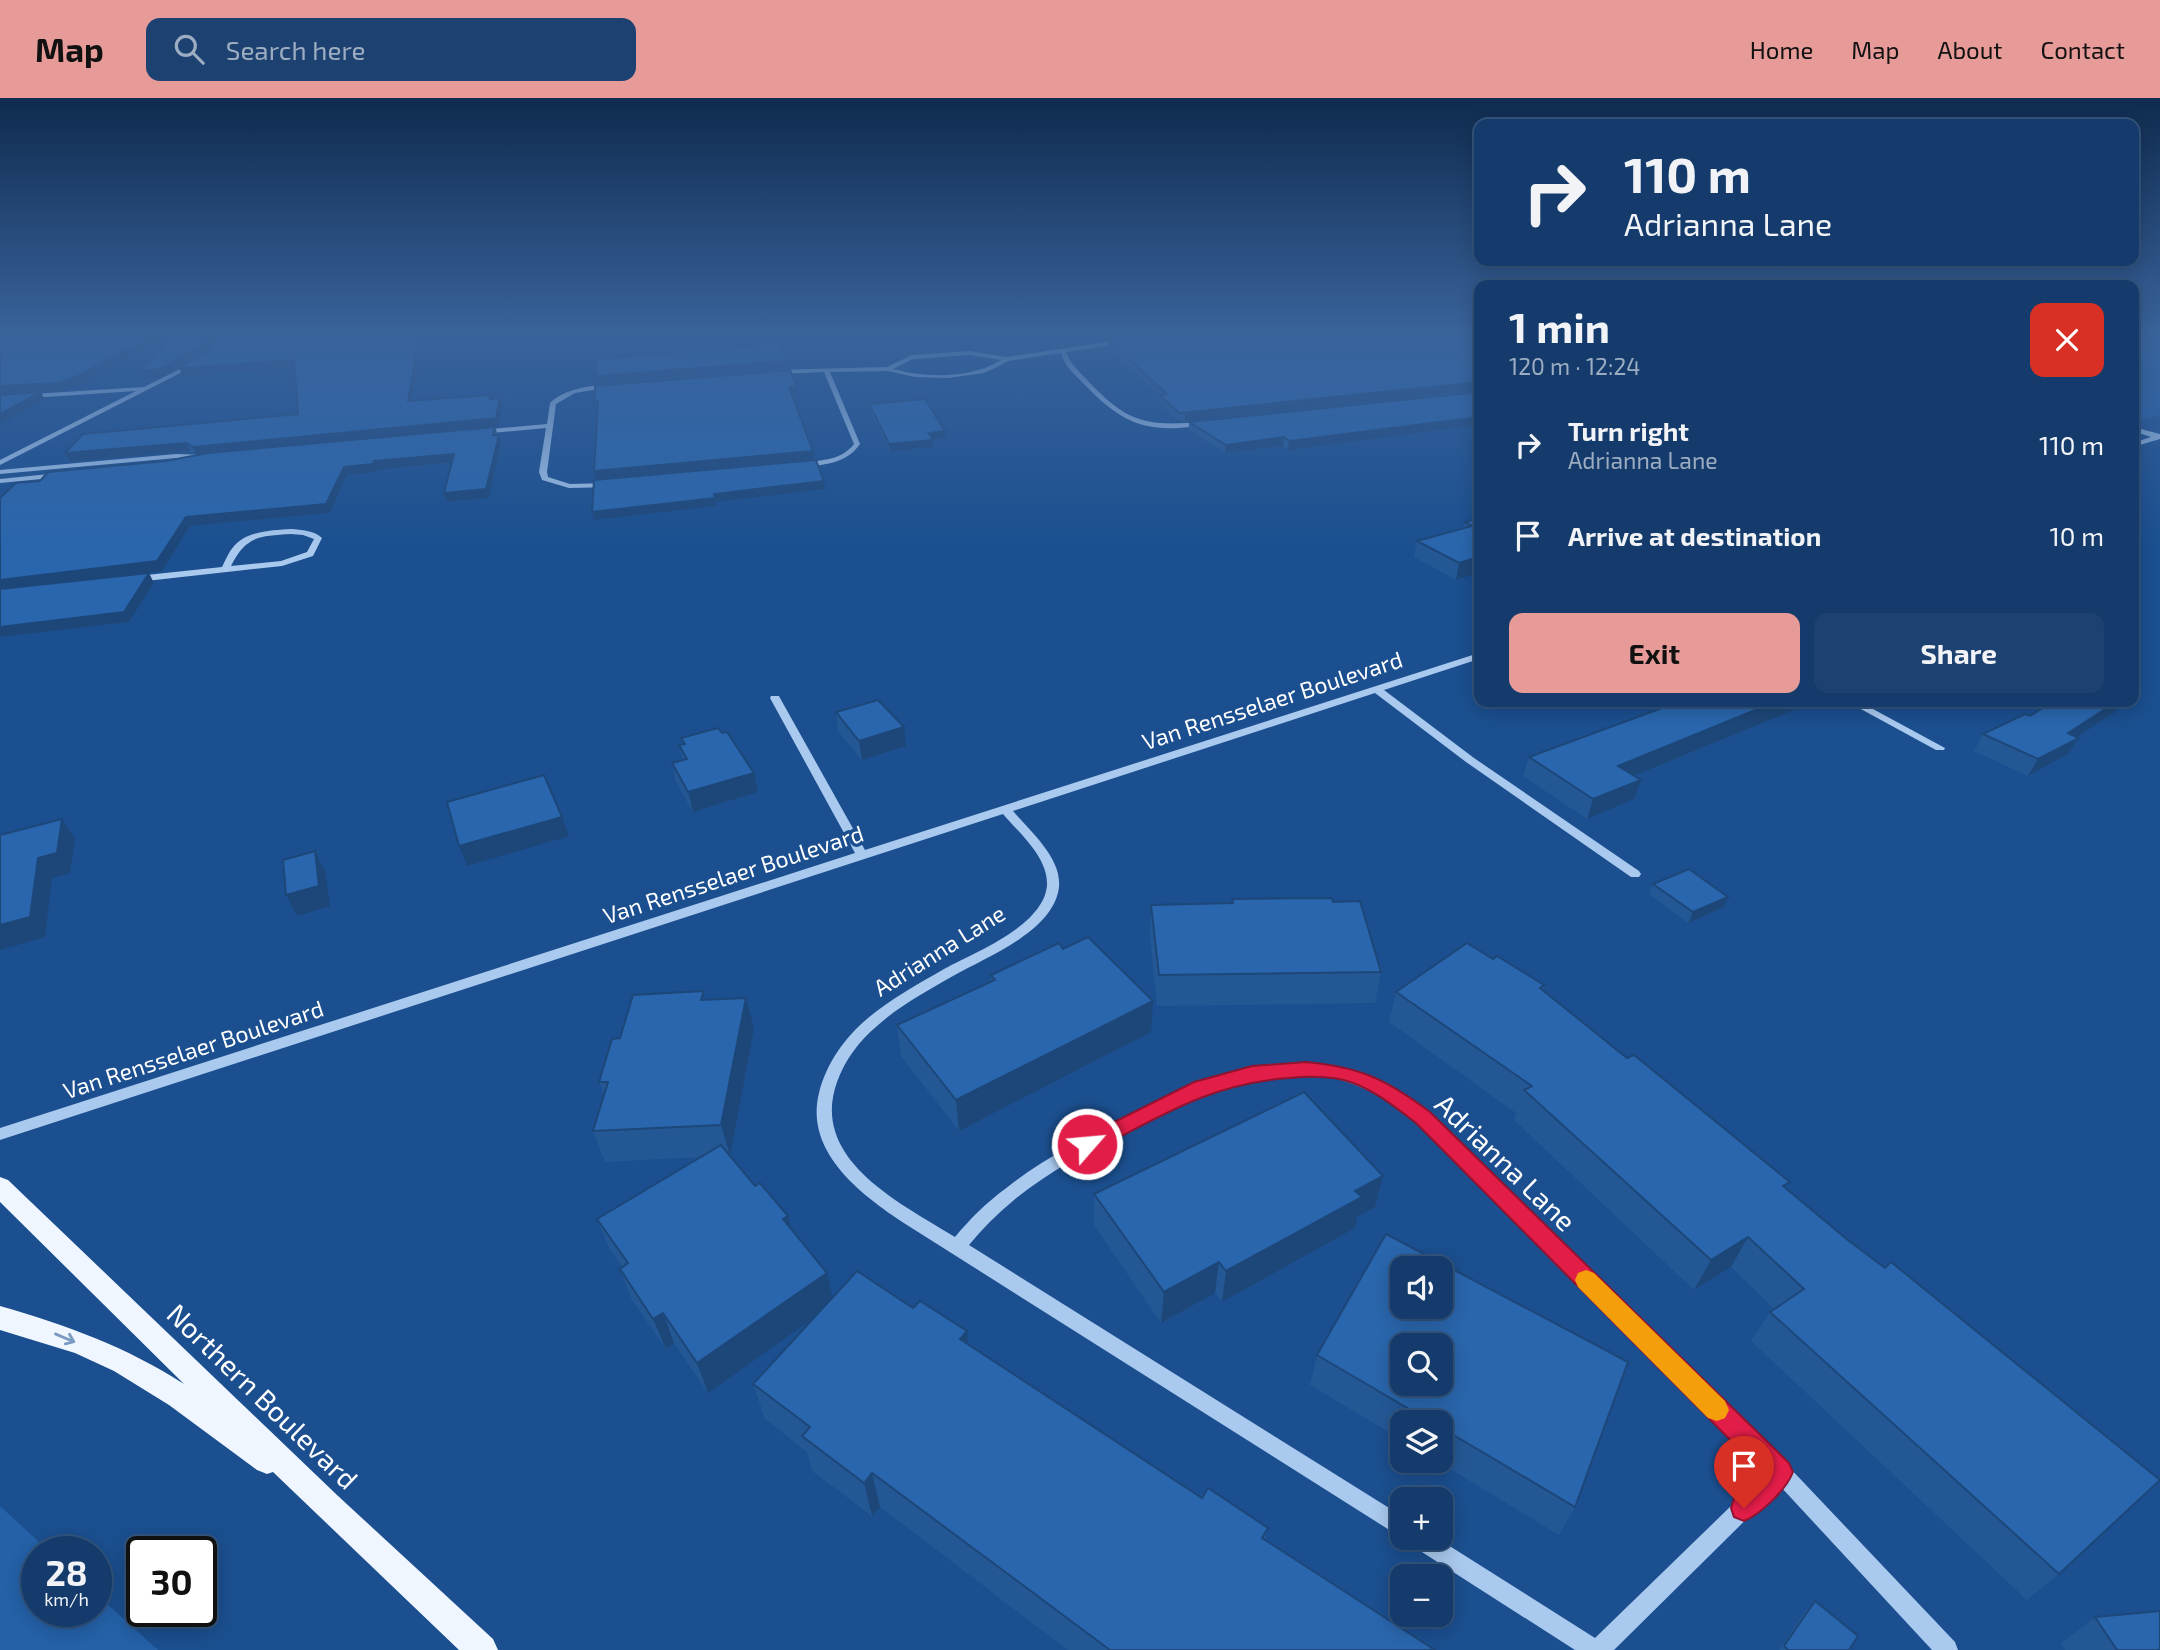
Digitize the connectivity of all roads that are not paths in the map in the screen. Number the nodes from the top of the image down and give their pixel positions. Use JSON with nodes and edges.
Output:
{"nodes":[{"id":1,"x":118,"y":403,"type":"edge"},
{"id":2,"x":553,"y":403,"type":"edge"},
{"id":3,"x":840,"y":403,"type":"edge"},
{"id":4,"x":1109,"y":403,"type":"edge"},
{"id":5,"x":1211,"y":423,"type":"edge"},
{"id":6,"x":550,"y":426,"type":"junction"},
{"id":7,"x":2139,"y":431,"type":"edge"},
{"id":8,"x":468,"y":434,"type":"edge"},
{"id":9,"x":2159,"y":437,"type":"edge"},
{"id":10,"x":2139,"y":443,"type":"edge"},
{"id":11,"x":0,"y":463,"type":"edge"},
{"id":12,"x":785,"y":467,"type":"edge"},
{"id":13,"x":0,"y":472,"type":"edge"},
{"id":14,"x":0,"y":481,"type":"edge"},
{"id":15,"x":624,"y":483,"type":"edge"},
{"id":16,"x":225,"y":569,"type":"junction"},
{"id":17,"x":119,"y":581,"type":"edge"},
{"id":18,"x":1474,"y":658,"type":"edge"},
{"id":19,"x":1376,"y":689,"type":"junction"},
{"id":20,"x":775,"y":698,"type":"dead end"},
{"id":21,"x":1862,"y":707,"type":"edge"},
{"id":22,"x":1940,"y":748,"type":"dead end"},
{"id":23,"x":1005,"y":809,"type":"junction"},
{"id":24,"x":862,"y":855,"type":"junction"},
{"id":25,"x":1635,"y":874,"type":"dead end"},
{"id":26,"x":0,"y":1134,"type":"edge"},
{"id":27,"x":0,"y":1187,"type":"edge"},
{"id":28,"x":957,"y":1247,"type":"junction"},
{"id":29,"x":0,"y":1318,"type":"edge"},
{"id":30,"x":1780,"y":1472,"type":"junction"},
{"id":31,"x":327,"y":1505,"type":"junction"},
{"id":32,"x":1390,"y":1520,"type":"edge"},
{"id":33,"x":1437,"y":1550,"type":"edge"},
{"id":34,"x":482,"y":1650,"type":"edge"},
{"id":35,"x":1596,"y":1650,"type":"edge"},
{"id":36,"x":1947,"y":1650,"type":"edge"}],
"edges":[{"from":1,"to":11,"type":"street"},
{"from":2,"to":6,"type":"street"},
{"from":3,"to":12,"type":"street"},
{"from":4,"to":5,"type":"street"},
{"from":6,"to":8,"type":"street"},
{"from":6,"to":15,"type":"street"},
{"from":7,"to":9,"type":"street"},
{"from":9,"to":10,"type":"street"},
{"from":13,"to":14,"type":"street"},
{"from":16,"to":16,"type":"street"},
{"from":16,"to":17,"type":"street"},
{"from":18,"to":19,"type":"street","name":"Van Rensselaer Boulevard"},
{"from":19,"to":23,"type":"street","name":"Van Rensselaer Boulevard"},
{"from":19,"to":25,"type":"street"},
{"from":20,"to":24,"type":"street"},
{"from":21,"to":22,"type":"street"},
{"from":23,"to":24,"type":"street","name":"Van Rensselaer Boulevard"},
{"from":23,"to":28,"type":"street","name":"Adrianna Lane"},
{"from":24,"to":26,"type":"street","name":"Van Rensselaer Boulevard"},
{"from":27,"to":31,"type":"main road","name":"Northern Boulevard"},
{"from":28,"to":30,"type":"street","name":"Adrianna Lane"},
{"from":28,"to":32,"type":"street","name":"Adrianna Lane"},
{"from":29,"to":31,"type":"main road","one_way":true},
{"from":30,"to":35,"type":"street"},
{"from":30,"to":36,"type":"street","name":"Adrianna Lane"},
{"from":31,"to":34,"type":"main road","name":"Northern Boulevard"},
{"from":33,"to":35,"type":"street"}]}
